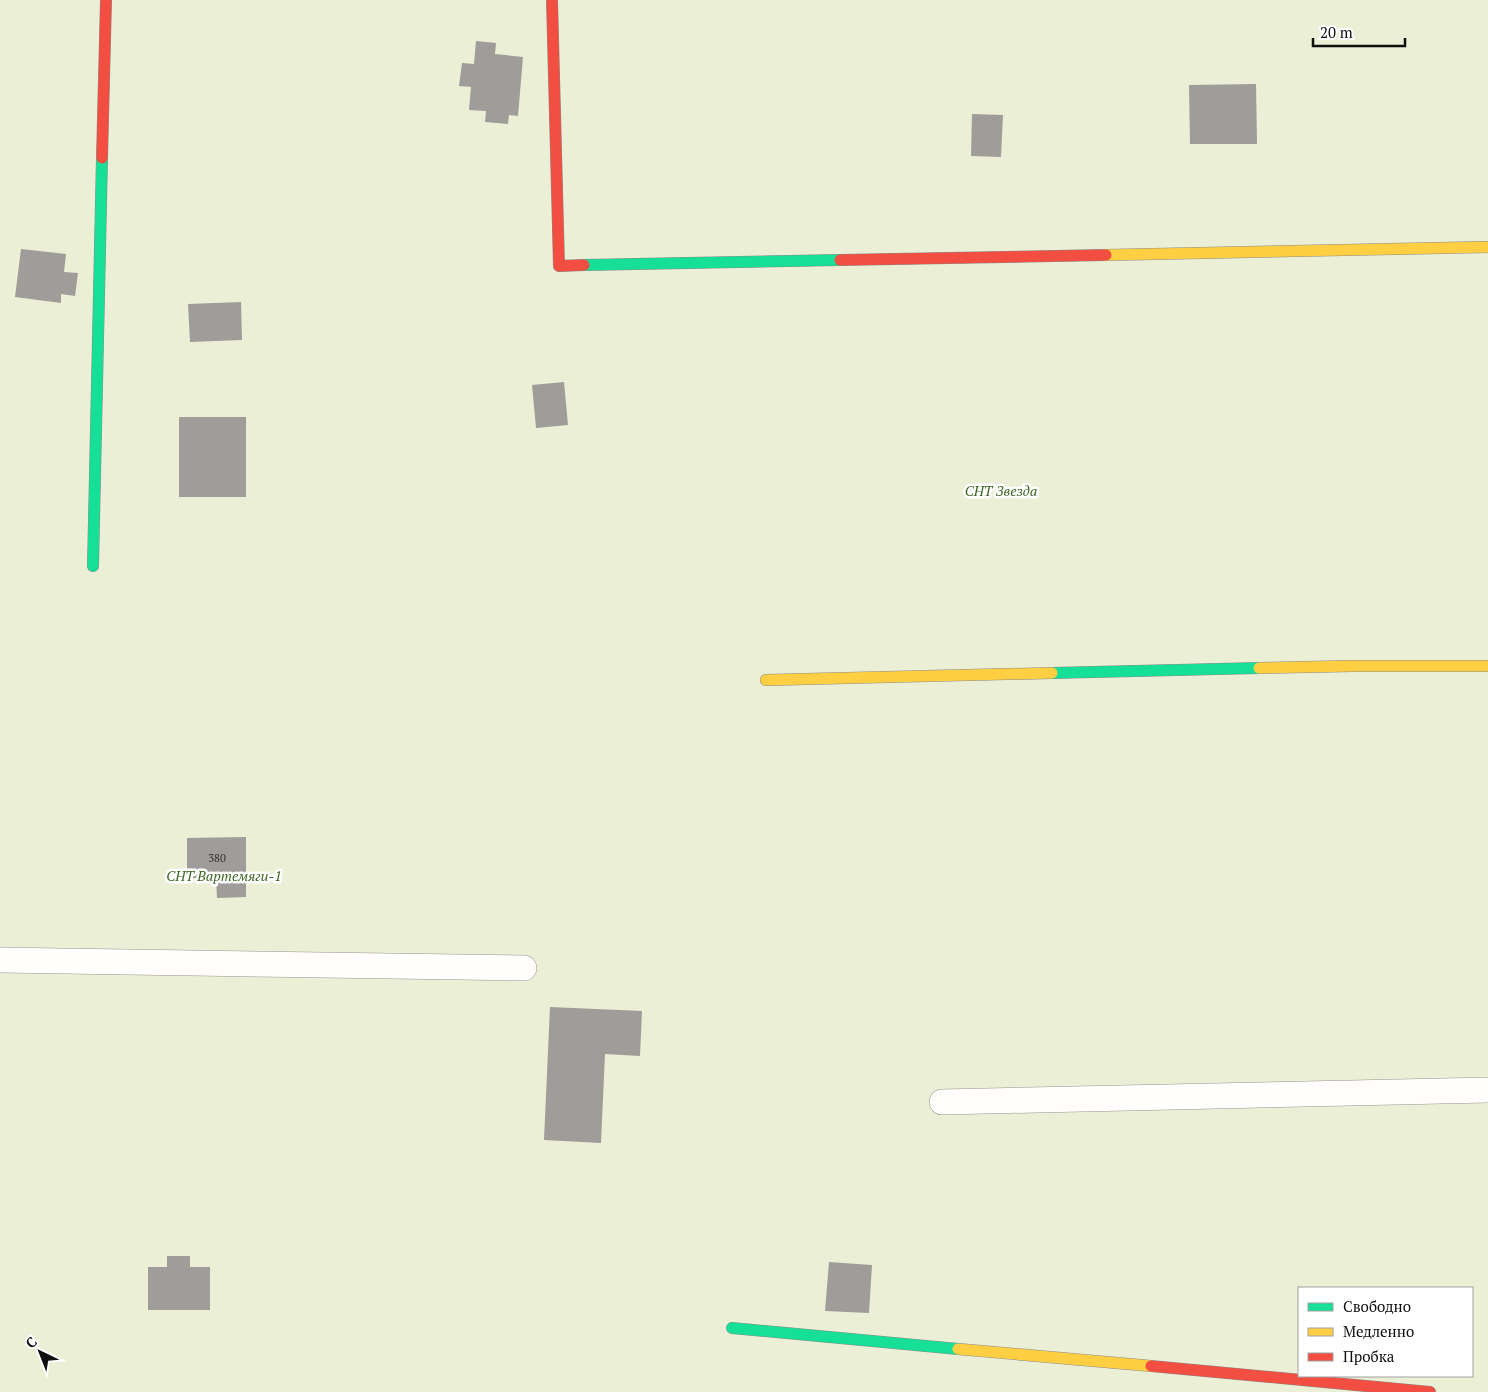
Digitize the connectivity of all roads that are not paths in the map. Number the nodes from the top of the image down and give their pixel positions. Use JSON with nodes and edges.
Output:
{"nodes":[{"id":1,"x":106,"y":0,"type":"edge"},
{"id":2,"x":552,"y":0,"type":"edge"},
{"id":3,"x":1488,"y":247,"type":"edge"},
{"id":4,"x":92,"y":566,"type":"dead end"},
{"id":5,"x":1488,"y":666,"type":"edge"},
{"id":6,"x":766,"y":680,"type":"dead end"},
{"id":7,"x":0,"y":960,"type":"edge"},
{"id":8,"x":524,"y":968,"type":"dead end"},
{"id":9,"x":1488,"y":1090,"type":"edge"},
{"id":10,"x":942,"y":1102,"type":"dead end"},
{"id":11,"x":732,"y":1328,"type":"dead end"},
{"id":12,"x":1430,"y":1392,"type":"edge"}],
"edges":[{"from":1,"to":4,"type":"street"},
{"from":2,"to":3,"type":"street"},
{"from":5,"to":6,"type":"street"},
{"from":7,"to":8,"type":"street"},
{"from":9,"to":10,"type":"street"},
{"from":11,"to":12,"type":"street"}]}
